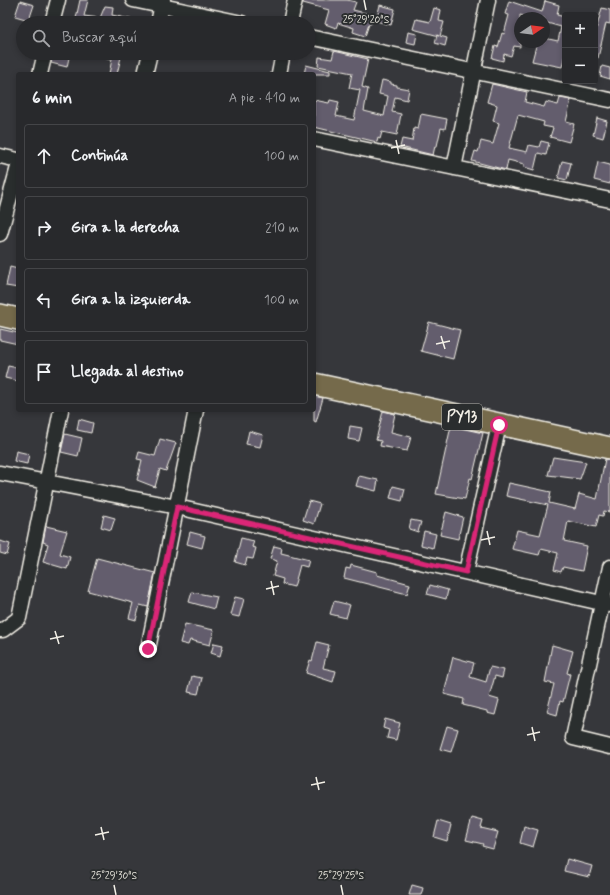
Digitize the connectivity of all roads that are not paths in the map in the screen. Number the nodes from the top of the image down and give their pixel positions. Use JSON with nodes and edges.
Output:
{"nodes":[{"id":1,"x":58,"y":0,"type":"edge"},
{"id":2,"x":133,"y":0,"type":"edge"},
{"id":3,"x":295,"y":0,"type":"edge"},
{"id":4,"x":488,"y":0,"type":"edge"},
{"id":5,"x":162,"y":3,"type":"edge"},
{"id":6,"x":54,"y":16,"type":"edge"},
{"id":7,"x":159,"y":16,"type":"edge"},
{"id":8,"x":214,"y":16,"type":"edge"},
{"id":9,"x":292,"y":16,"type":"edge"},
{"id":10,"x":316,"y":38,"type":"edge"},
{"id":11,"x":43,"y":60,"type":"edge"},
{"id":12,"x":148,"y":60,"type":"edge"},
{"id":13,"x":282,"y":60,"type":"edge"},
{"id":14,"x":40,"y":72,"type":"edge"},
{"id":15,"x":145,"y":72,"type":"edge"},
{"id":16,"x":279,"y":72,"type":"edge"},
{"id":17,"x":474,"y":72,"type":"junction"},
{"id":18,"x":610,"y":100,"type":"edge"},
{"id":19,"x":316,"y":139,"type":"edge"},
{"id":20,"x":0,"y":156,"type":"edge"},
{"id":21,"x":16,"y":160,"type":"edge"},
{"id":22,"x":454,"y":168,"type":"junction"},
{"id":23,"x":16,"y":174,"type":"edge"},
{"id":24,"x":610,"y":200,"type":"edge"},
{"id":25,"x":0,"y":234,"type":"edge"},
{"id":26,"x":0,"y":316,"type":"edge"},
{"id":27,"x":16,"y":319,"type":"edge"},
{"id":28,"x":316,"y":384,"type":"edge"},
{"id":29,"x":61,"y":412,"type":"edge"},
{"id":30,"x":196,"y":412,"type":"edge"},
{"id":31,"x":499,"y":425,"type":"junction"},
{"id":32,"x":610,"y":448,"type":"edge"},
{"id":33,"x":0,"y":473,"type":"edge"},
{"id":34,"x":46,"y":481,"type":"junction"},
{"id":35,"x":177,"y":507,"type":"junction"},
{"id":36,"x":610,"y":567,"type":"edge"},
{"id":37,"x":466,"y":572,"type":"junction"},
{"id":38,"x":607,"y":604,"type":"edge"},
{"id":39,"x":1,"y":634,"type":"edge"},
{"id":40,"x":148,"y":649,"type":"dead end"},
{"id":41,"x":610,"y":747,"type":"edge"}],
"edges":[{"from":1,"to":6,"type":"street"},
{"from":2,"to":5,"type":"street"},
{"from":3,"to":9,"type":"street"},
{"from":4,"to":17,"type":"street"},
{"from":5,"to":7,"type":"street"},
{"from":5,"to":8,"type":"street"},
{"from":10,"to":17,"type":"street"},
{"from":11,"to":14,"type":"street"},
{"from":12,"to":15,"type":"street"},
{"from":13,"to":16,"type":"street"},
{"from":17,"to":18,"type":"street"},
{"from":17,"to":22,"type":"street"},
{"from":19,"to":22,"type":"street"},
{"from":20,"to":21,"type":"street"},
{"from":22,"to":24,"type":"street"},
{"from":23,"to":25,"type":"street"},
{"from":26,"to":27,"type":"highway"},
{"from":28,"to":31,"type":"highway","number":"PY13"},
{"from":29,"to":34,"type":"street"},
{"from":30,"to":35,"type":"street"},
{"from":31,"to":32,"type":"highway","number":"PY13"},
{"from":31,"to":37,"type":"street"},
{"from":33,"to":34,"type":"street"},
{"from":34,"to":35,"type":"street"},
{"from":34,"to":39,"type":"street"},
{"from":35,"to":37,"type":"street"},
{"from":35,"to":40,"type":"street"},
{"from":36,"to":38,"type":"street"},
{"from":37,"to":38,"type":"street"},
{"from":38,"to":41,"type":"street"}]}
